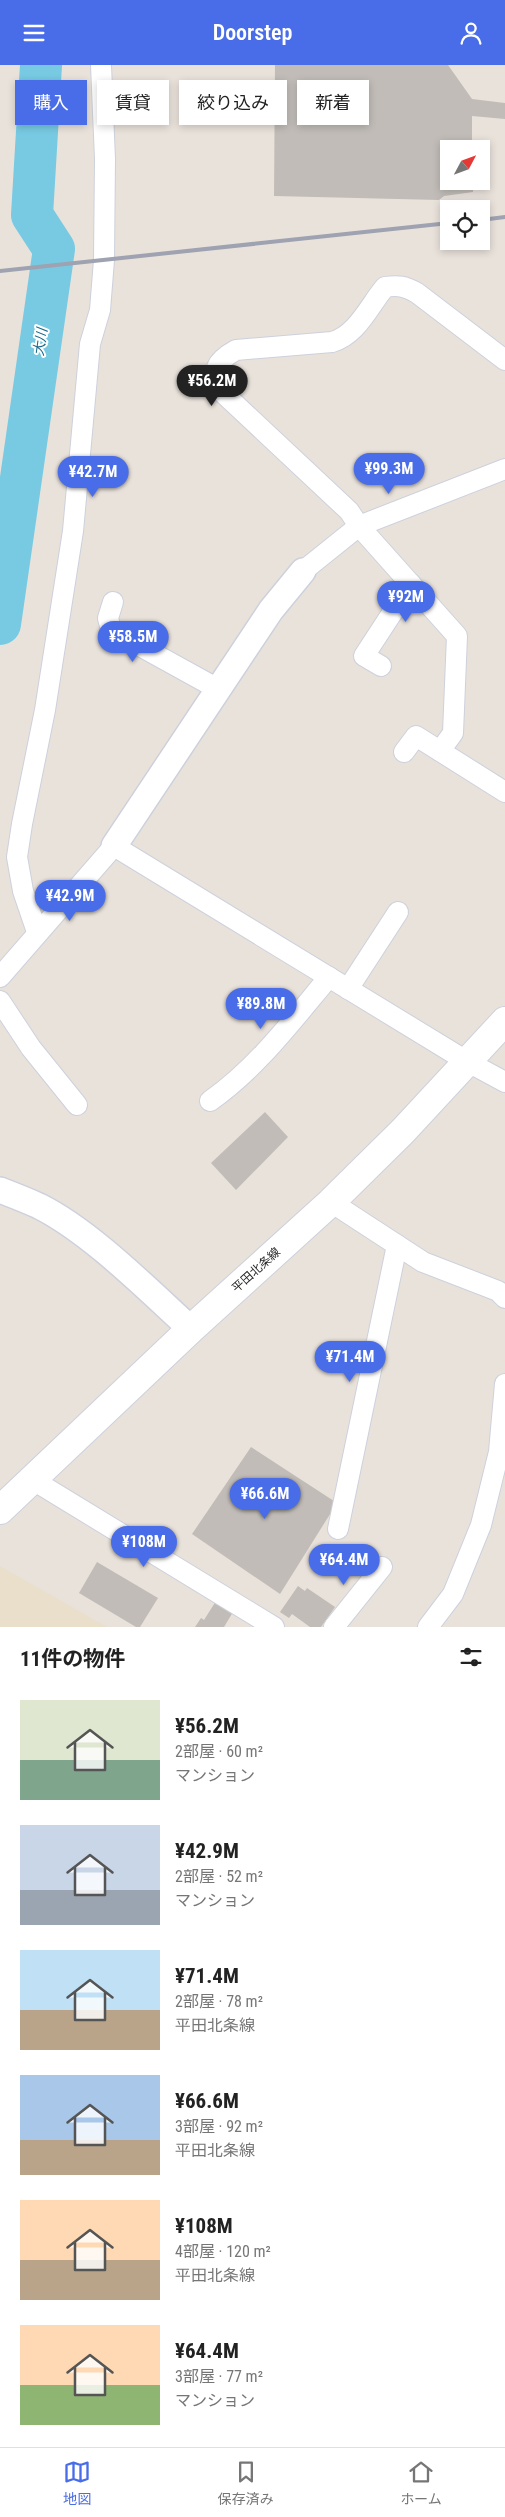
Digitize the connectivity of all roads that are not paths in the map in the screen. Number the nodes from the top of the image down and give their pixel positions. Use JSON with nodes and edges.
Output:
{"nodes":[{"id":1,"x":101,"y":65,"type":"edge"},
{"id":2,"x":505,"y":360,"type":"edge"},
{"id":3,"x":505,"y":469,"type":"edge"},
{"id":4,"x":359,"y":526,"type":"junction"},
{"id":5,"x":303,"y":571,"type":"joint"},
{"id":6,"x":411,"y":584,"type":"junction"},
{"id":7,"x":113,"y":602,"type":"dead end"},
{"id":8,"x":381,"y":666,"type":"dead end"},
{"id":9,"x":218,"y":689,"type":"junction"},
{"id":10,"x":404,"y":751,"type":"dead end"},
{"id":11,"x":440,"y":751,"type":"junction"},
{"id":12,"x":505,"y":792,"type":"edge"},
{"id":13,"x":114,"y":846,"type":"junction"},
{"id":14,"x":398,"y":911,"type":"dead end"},
{"id":15,"x":38,"y":932,"type":"junction"},
{"id":16,"x":0,"y":977,"type":"edge"},
{"id":17,"x":329,"y":977,"type":"junction"},
{"id":18,"x":348,"y":989,"type":"junction"},
{"id":19,"x":0,"y":1001,"type":"edge"},
{"id":20,"x":505,"y":1021,"type":"edge"},
{"id":21,"x":468,"y":1063,"type":"junction"},
{"id":22,"x":505,"y":1082,"type":"edge"},
{"id":23,"x":210,"y":1101,"type":"dead end"},
{"id":24,"x":77,"y":1105,"type":"dead end"},
{"id":25,"x":0,"y":1190,"type":"edge"},
{"id":26,"x":331,"y":1202,"type":"junction"},
{"id":27,"x":397,"y":1245,"type":"junction"},
{"id":28,"x":505,"y":1297,"type":"edge"},
{"id":29,"x":191,"y":1329,"type":"junction"},
{"id":30,"x":505,"y":1385,"type":"edge"},
{"id":31,"x":33,"y":1480,"type":"junction"},
{"id":32,"x":0,"y":1510,"type":"edge"},
{"id":33,"x":338,"y":1529,"type":"dead end"},
{"id":34,"x":382,"y":1567,"type":"dead end"},
{"id":35,"x":274,"y":1627,"type":"edge"},
{"id":36,"x":334,"y":1627,"type":"edge"},
{"id":37,"x":428,"y":1627,"type":"edge"}],
"edges":[{"from":1,"to":15,"type":"street"},
{"from":2,"to":4,"type":"street"},
{"from":3,"to":4,"type":"street"},
{"from":4,"to":5,"type":"street"},
{"from":4,"to":6,"type":"street"},
{"from":5,"to":9,"type":"street"},
{"from":6,"to":8,"type":"street"},
{"from":6,"to":11,"type":"street"},
{"from":7,"to":9,"type":"street"},
{"from":9,"to":13,"type":"street"},
{"from":10,"to":11,"type":"street"},
{"from":11,"to":12,"type":"street"},
{"from":13,"to":15,"type":"street"},
{"from":13,"to":17,"type":"street"},
{"from":14,"to":18,"type":"street"},
{"from":15,"to":16,"type":"street"},
{"from":17,"to":18,"type":"street"},
{"from":17,"to":23,"type":"street"},
{"from":18,"to":21,"type":"street"},
{"from":19,"to":24,"type":"street"},
{"from":20,"to":21,"type":"main road","name":"平田北条線"},
{"from":21,"to":22,"type":"street"},
{"from":21,"to":26,"type":"main road","name":"平田北条線"},
{"from":25,"to":29,"type":"street"},
{"from":26,"to":27,"type":"street"},
{"from":26,"to":29,"type":"main road","name":"平田北条線"},
{"from":27,"to":28,"type":"street"},
{"from":27,"to":33,"type":"street"},
{"from":29,"to":31,"type":"main road","name":"平田北条線"},
{"from":30,"to":37,"type":"street"},
{"from":31,"to":32,"type":"main road","name":"平田北条線"},
{"from":31,"to":35,"type":"street"},
{"from":34,"to":36,"type":"street"}]}
